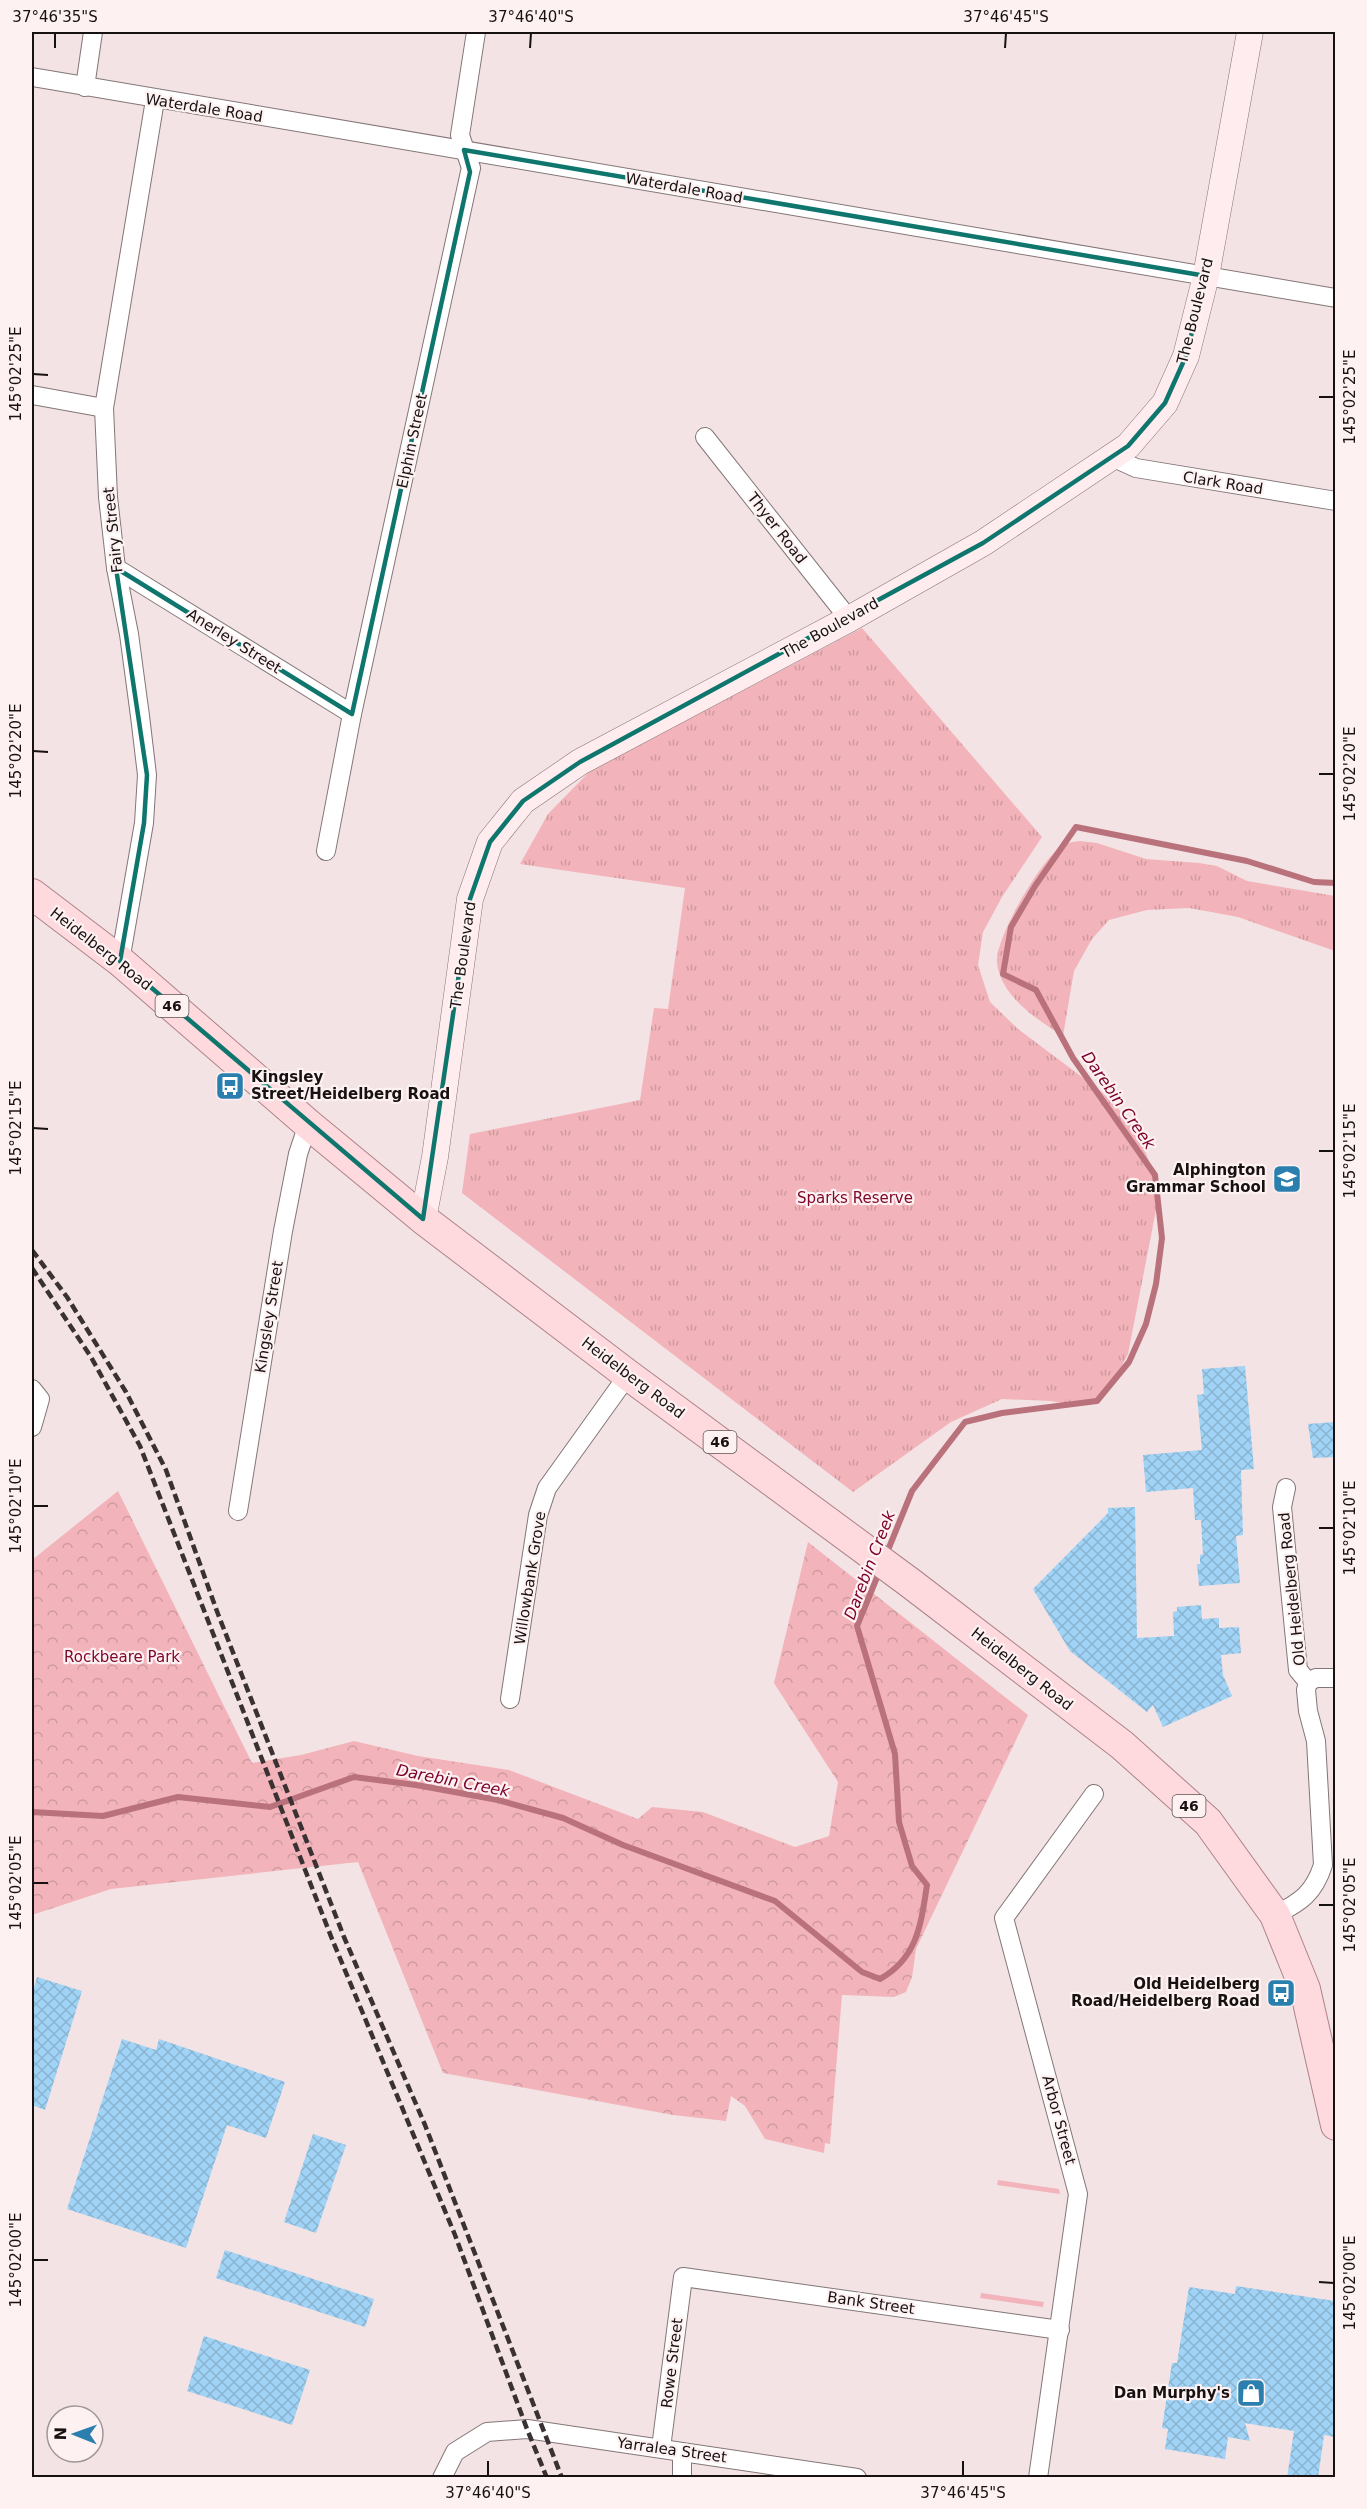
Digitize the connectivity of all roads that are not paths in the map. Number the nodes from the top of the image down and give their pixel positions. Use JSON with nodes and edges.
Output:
{"nodes":[{"id":1,"x":93,"y":32,"type":"edge"},
{"id":2,"x":476,"y":32,"type":"edge"},
{"id":3,"x":1250,"y":32,"type":"edge"},
{"id":4,"x":32,"y":77,"type":"edge"},
{"id":5,"x":85,"y":87,"type":"junction"},
{"id":6,"x":155,"y":100,"type":"junction"},
{"id":7,"x":464,"y":150,"type":"junction"},
{"id":8,"x":1206,"y":276,"type":"junction"},
{"id":9,"x":1335,"y":298,"type":"edge"},
{"id":10,"x":32,"y":395,"type":"edge"},
{"id":11,"x":104,"y":408,"type":"junction"},
{"id":12,"x":705,"y":437,"type":"dead end"},
{"id":13,"x":1112,"y":457,"type":"junction"},
{"id":14,"x":1335,"y":501,"type":"edge"},
{"id":15,"x":116,"y":568,"type":"junction"},
{"id":16,"x":849,"y":619,"type":"junction"},
{"id":17,"x":352,"y":714,"type":"junction"},
{"id":18,"x":326,"y":851,"type":"dead end"},
{"id":19,"x":32,"y":894,"type":"edge"},
{"id":20,"x":120,"y":961,"type":"junction"},
{"id":21,"x":308,"y":1124,"type":"junction"},
{"id":22,"x":423,"y":1219,"type":"junction"},
{"id":23,"x":628,"y":1375,"type":"junction"},
{"id":24,"x":36,"y":1394,"type":"edge"},
{"id":25,"x":32,"y":1427,"type":"edge"},
{"id":26,"x":1286,"y":1488,"type":"dead end"},
{"id":27,"x":238,"y":1511,"type":"dead end"},
{"id":28,"x":1335,"y":1678,"type":"edge"},
{"id":29,"x":1308,"y":1682,"type":"junction"},
{"id":30,"x":510,"y":1699,"type":"dead end"},
{"id":31,"x":1094,"y":1794,"type":"dead end"},
{"id":32,"x":1275,"y":1915,"type":"junction"},
{"id":33,"x":1335,"y":2125,"type":"edge"},
{"id":34,"x":683,"y":2277,"type":"joint"},
{"id":35,"x":1060,"y":2330,"type":"junction"},
{"id":36,"x":661,"y":2448,"type":"junction"},
{"id":37,"x":682,"y":2452,"type":"junction"},
{"id":38,"x":442,"y":2478,"type":"edge"},
{"id":39,"x":682,"y":2478,"type":"edge"},
{"id":40,"x":857,"y":2478,"type":"edge"},
{"id":41,"x":1038,"y":2478,"type":"edge"}],
"edges":[{"from":1,"to":5,"type":"street"},
{"from":2,"to":7,"type":"street","name":"Elphin Street"},
{"from":3,"to":8,"type":"street","name":"The Boulevard"},
{"from":4,"to":5,"type":"street","name":"Waterdale Road"},
{"from":5,"to":6,"type":"street","name":"Waterdale Road"},
{"from":6,"to":7,"type":"street","name":"Waterdale Road"},
{"from":6,"to":11,"type":"street","name":"Fairy Street"},
{"from":7,"to":8,"type":"street","name":"Waterdale Road"},
{"from":7,"to":17,"type":"street","name":"Elphin Street"},
{"from":8,"to":9,"type":"street","name":"Waterdale Road"},
{"from":8,"to":13,"type":"street","name":"The Boulevard"},
{"from":10,"to":11,"type":"street"},
{"from":11,"to":15,"type":"street","name":"Fairy Street"},
{"from":12,"to":16,"type":"street","name":"Thyer Road"},
{"from":13,"to":14,"type":"street","name":"Clark Road"},
{"from":13,"to":16,"type":"street","name":"The Boulevard"},
{"from":15,"to":17,"type":"street","name":"Anerley Street"},
{"from":15,"to":20,"type":"street","name":"Fairy Street"},
{"from":16,"to":22,"type":"street","name":"The Boulevard"},
{"from":17,"to":18,"type":"street","name":"Elphin Street"},
{"from":19,"to":20,"type":"main road","name":"Heidelberg Road","number":"46"},
{"from":20,"to":21,"type":"main road","name":"Heidelberg Road","number":"46"},
{"from":21,"to":22,"type":"main road","name":"Heidelberg Road","number":"46"},
{"from":21,"to":27,"type":"street","name":"Kingsley Street"},
{"from":22,"to":23,"type":"main road","name":"Heidelberg Road","number":"46"},
{"from":23,"to":30,"type":"street","name":"Willowbank Grove"},
{"from":23,"to":32,"type":"main road","name":"Heidelberg Road","number":"46"},
{"from":24,"to":25,"type":"street"},
{"from":26,"to":29,"type":"street","name":"Old Heidelberg Road"},
{"from":28,"to":29,"type":"street"},
{"from":29,"to":32,"type":"street","name":"Old Heidelberg Road"},
{"from":31,"to":35,"type":"street","name":"Arbor Street"},
{"from":32,"to":33,"type":"main road","name":"Heidelberg Road","number":"46"},
{"from":34,"to":35,"type":"street","name":"Bank Street"},
{"from":34,"to":36,"type":"street","name":"Rowe Street"},
{"from":35,"to":41,"type":"street","name":"Arbor Street"},
{"from":36,"to":37,"type":"street","name":"Yarralea Street"},
{"from":36,"to":38,"type":"street","name":"Yarralea Street"},
{"from":37,"to":39,"type":"street"},
{"from":37,"to":40,"type":"street","name":"Yarralea Street"}]}
